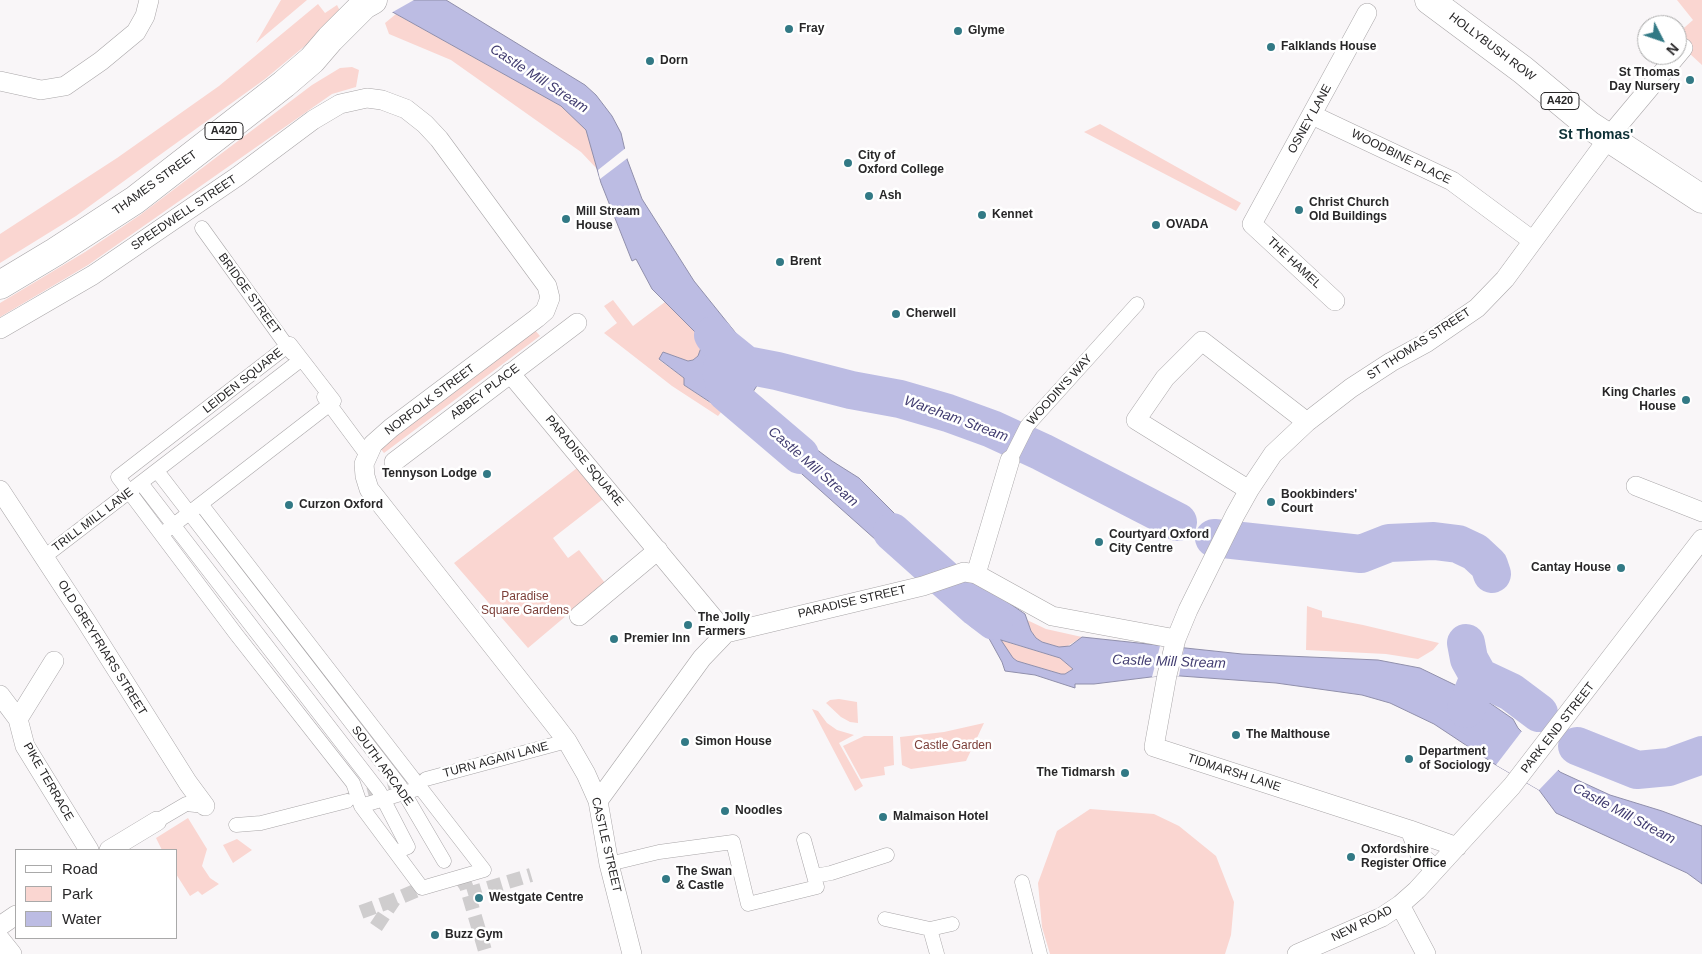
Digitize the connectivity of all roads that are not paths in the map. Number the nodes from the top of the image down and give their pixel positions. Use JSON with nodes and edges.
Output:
{"nodes":[{"id":1,"x":149,"y":0,"type":"edge"},
{"id":2,"x":1429,"y":0,"type":"edge"},
{"id":3,"x":369,"y":3,"type":"edge"},
{"id":4,"x":1367,"y":13,"type":"dead end"},
{"id":5,"x":1669,"y":65,"type":"edge"},
{"id":6,"x":0,"y":81,"type":"edge"},
{"id":7,"x":367,"y":98,"type":"joint"},
{"id":8,"x":1312,"y":115,"type":"junction"},
{"id":9,"x":1609,"y":138,"type":"junction"},
{"id":10,"x":1702,"y":198,"type":"edge"},
{"id":11,"x":1252,"y":224,"type":"joint"},
{"id":12,"x":202,"y":228,"type":"dead end"},
{"id":13,"x":1534,"y":241,"type":"junction"},
{"id":14,"x":0,"y":285,"type":"edge"},
{"id":15,"x":250,"y":291,"type":"dead end"},
{"id":16,"x":1335,"y":301,"type":"dead end"},
{"id":17,"x":1138,"y":304,"type":"dead end"},
{"id":18,"x":577,"y":323,"type":"dead end"},
{"id":19,"x":0,"y":329,"type":"edge"},
{"id":20,"x":288,"y":345,"type":"junction"},
{"id":21,"x":298,"y":362,"type":"junction"},
{"id":22,"x":510,"y":373,"type":"junction"},
{"id":23,"x":1308,"y":422,"type":"junction"},
{"id":24,"x":367,"y":455,"type":"junction"},
{"id":25,"x":1010,"y":460,"type":"joint"},
{"id":26,"x":394,"y":462,"type":"dead end"},
{"id":27,"x":157,"y":471,"type":"junction"},
{"id":28,"x":141,"y":483,"type":"junction"},
{"id":29,"x":1636,"y":486,"type":"dead end"},
{"id":30,"x":0,"y":490,"type":"edge"},
{"id":31,"x":1249,"y":490,"type":"junction"},
{"id":32,"x":201,"y":504,"type":"junction"},
{"id":33,"x":1702,"y":512,"type":"edge"},
{"id":34,"x":162,"y":534,"type":"junction"},
{"id":35,"x":1702,"y":539,"type":"edge"},
{"id":36,"x":658,"y":550,"type":"junction"},
{"id":37,"x":44,"y":556,"type":"junction"},
{"id":38,"x":970,"y":573,"type":"junction"},
{"id":39,"x":277,"y":602,"type":"junction"},
{"id":40,"x":579,"y":616,"type":"dead end"},
{"id":41,"x":726,"y":633,"type":"junction"},
{"id":42,"x":236,"y":634,"type":"junction"},
{"id":43,"x":1175,"y":643,"type":"junction"},
{"id":44,"x":54,"y":661,"type":"dead end"},
{"id":45,"x":344,"y":689,"type":"junction"},
{"id":46,"x":0,"y":695,"type":"edge"},
{"id":47,"x":18,"y":719,"type":"junction"},
{"id":48,"x":304,"y":720,"type":"junction"},
{"id":49,"x":566,"y":741,"type":"junction"},
{"id":50,"x":423,"y":784,"type":"junction"},
{"id":51,"x":347,"y":800,"type":"tunnel mouth"},
{"id":52,"x":598,"y":801,"type":"junction"},
{"id":53,"x":205,"y":806,"type":"joint"},
{"id":54,"x":361,"y":806,"type":"junction"},
{"id":55,"x":157,"y":821,"type":"joint"},
{"id":56,"x":236,"y":825,"type":"dead end"},
{"id":57,"x":1410,"y":830,"type":"junction"},
{"id":58,"x":804,"y":840,"type":"dead end"},
{"id":59,"x":1457,"y":847,"type":"junction"},
{"id":60,"x":88,"y":849,"type":"edge"},
{"id":61,"x":111,"y":849,"type":"edge"},
{"id":62,"x":403,"y":849,"type":"dead end"},
{"id":63,"x":887,"y":854,"type":"dead end"},
{"id":64,"x":444,"y":861,"type":"dead end"},
{"id":65,"x":609,"y":864,"type":"junction"},
{"id":66,"x":1436,"y":869,"type":"junction"},
{"id":67,"x":814,"y":876,"type":"junction"},
{"id":68,"x":1022,"y":882,"type":"dead end"},
{"id":69,"x":1400,"y":905,"type":"junction"},
{"id":70,"x":15,"y":916,"type":"edge"},
{"id":71,"x":885,"y":918,"type":"dead end"},
{"id":72,"x":952,"y":924,"type":"dead end"},
{"id":73,"x":0,"y":926,"type":"edge"},
{"id":74,"x":930,"y":930,"type":"junction"},
{"id":75,"x":0,"y":938,"type":"edge"},
{"id":76,"x":12,"y":954,"type":"edge"},
{"id":77,"x":632,"y":954,"type":"edge"},
{"id":78,"x":937,"y":954,"type":"edge"},
{"id":79,"x":1040,"y":954,"type":"edge"},
{"id":80,"x":1297,"y":954,"type":"edge"},
{"id":81,"x":1426,"y":954,"type":"edge"}],
"edges":[{"from":1,"to":6,"type":"street"},
{"from":2,"to":9,"type":"main road","name":"HOLLYBUSH ROW","number":"A420"},
{"from":3,"to":14,"type":"main road","name":"THAMES STREET","number":"A420"},
{"from":4,"to":8,"type":"street","name":"OSNEY LANE"},
{"from":5,"to":9,"type":"street","name":"ST THOMAS STREET"},
{"from":7,"to":19,"type":"street","name":"SPEEDWELL STREET"},
{"from":7,"to":24,"type":"street","name":"NORFOLK STREET"},
{"from":8,"to":11,"type":"street","name":"OSNEY LANE"},
{"from":8,"to":13,"type":"street","name":"WOODBINE PLACE"},
{"from":9,"to":10,"type":"main road","name":"HOLLYBUSH ROW","number":"A420"},
{"from":9,"to":13,"type":"street","name":"ST THOMAS STREET"},
{"from":11,"to":16,"type":"street","name":"THE HAMEL"},
{"from":12,"to":20,"type":"street","name":"BRIDGE STREET"},
{"from":13,"to":23,"type":"street","name":"ST THOMAS STREET"},
{"from":15,"to":20,"type":"street","name":"BRIDGE STREET"},
{"from":17,"to":25,"type":"street","name":"WOODIN'S WAY"},
{"from":18,"to":22,"type":"street","name":"ABBEY PLACE"},
{"from":20,"to":21,"type":"street","name":"BRIDGE STREET"},
{"from":20,"to":32,"type":"street","name":"LEIDEN SQUARE"},
{"from":20,"to":34,"type":"street","name":"LEIDEN SQUARE"},
{"from":21,"to":24,"type":"street","name":"BRIDGE STREET"},
{"from":21,"to":27,"type":"street","name":"LEIDEN SQUARE"},
{"from":22,"to":26,"type":"street","name":"ABBEY PLACE"},
{"from":22,"to":36,"type":"street","name":"PARADISE SQUARE"},
{"from":23,"to":31,"type":"street","name":"ST THOMAS STREET"},
{"from":23,"to":31,"type":"street"},
{"from":24,"to":49,"type":"street"},
{"from":25,"to":38,"type":"street","name":"WOODIN'S WAY"},
{"from":27,"to":28,"type":"street","name":"LEIDEN SQUARE"},
{"from":27,"to":64,"type":"street","name":"SOUTH ARCADE"},
{"from":28,"to":37,"type":"street","name":"TRILL MILL LANE"},
{"from":28,"to":62,"type":"street","name":"SOUTH ARCADE"},
{"from":29,"to":33,"type":"street"},
{"from":30,"to":37,"type":"street","name":"OLD GREYFRIARS STREET"},
{"from":31,"to":43,"type":"street","name":"ST THOMAS STREET"},
{"from":32,"to":34,"type":"street","name":"LEIDEN SQUARE"},
{"from":32,"to":39,"type":"street","name":"SOUTH ARCADE"},
{"from":34,"to":42,"type":"street"},
{"from":35,"to":59,"type":"street","name":"PARK END STREET"},
{"from":36,"to":40,"type":"street"},
{"from":36,"to":41,"type":"street","name":"PARADISE SQUARE"},
{"from":37,"to":53,"type":"street","name":"OLD GREYFRIARS STREET"},
{"from":38,"to":41,"type":"street","name":"PARADISE STREET"},
{"from":38,"to":43,"type":"street"},
{"from":39,"to":42,"type":"street"},
{"from":39,"to":45,"type":"street","name":"SOUTH ARCADE"},
{"from":41,"to":52,"type":"street"},
{"from":42,"to":48,"type":"street"},
{"from":43,"to":57,"type":"street","name":"TIDMARSH LANE"},
{"from":44,"to":47,"type":"street"},
{"from":45,"to":48,"type":"street"},
{"from":45,"to":50,"type":"street","name":"SOUTH ARCADE"},
{"from":46,"to":47,"type":"street"},
{"from":47,"to":60,"type":"street","name":"PIKE TERRACE"},
{"from":48,"to":54,"type":"street"},
{"from":49,"to":50,"type":"street","name":"TURN AGAIN LANE"},
{"from":49,"to":52,"type":"street","name":"CASTLE STREET"},
{"from":50,"to":54,"type":"street","name":"TURN AGAIN LANE"},
{"from":50,"to":54,"type":"street","name":"SOUTH ARCADE"},
{"from":51,"to":56,"type":"street"},
{"from":52,"to":65,"type":"street","name":"CASTLE STREET"},
{"from":53,"to":55,"type":"street"},
{"from":55,"to":61,"type":"street"},
{"from":57,"to":59,"type":"street","name":"TIDMARSH LANE"},
{"from":57,"to":66,"type":"street"},
{"from":58,"to":67,"type":"street"},
{"from":59,"to":66,"type":"street","name":"PARK END STREET"},
{"from":63,"to":67,"type":"street"},
{"from":65,"to":67,"type":"street"},
{"from":65,"to":77,"type":"street","name":"CASTLE STREET"},
{"from":66,"to":69,"type":"street","name":"PARK END STREET"},
{"from":68,"to":79,"type":"street"},
{"from":69,"to":80,"type":"street","name":"NEW ROAD"},
{"from":69,"to":81,"type":"street"},
{"from":70,"to":73,"type":"street"},
{"from":71,"to":74,"type":"street"},
{"from":72,"to":74,"type":"street"},
{"from":74,"to":78,"type":"street"},
{"from":75,"to":76,"type":"street"}]}
